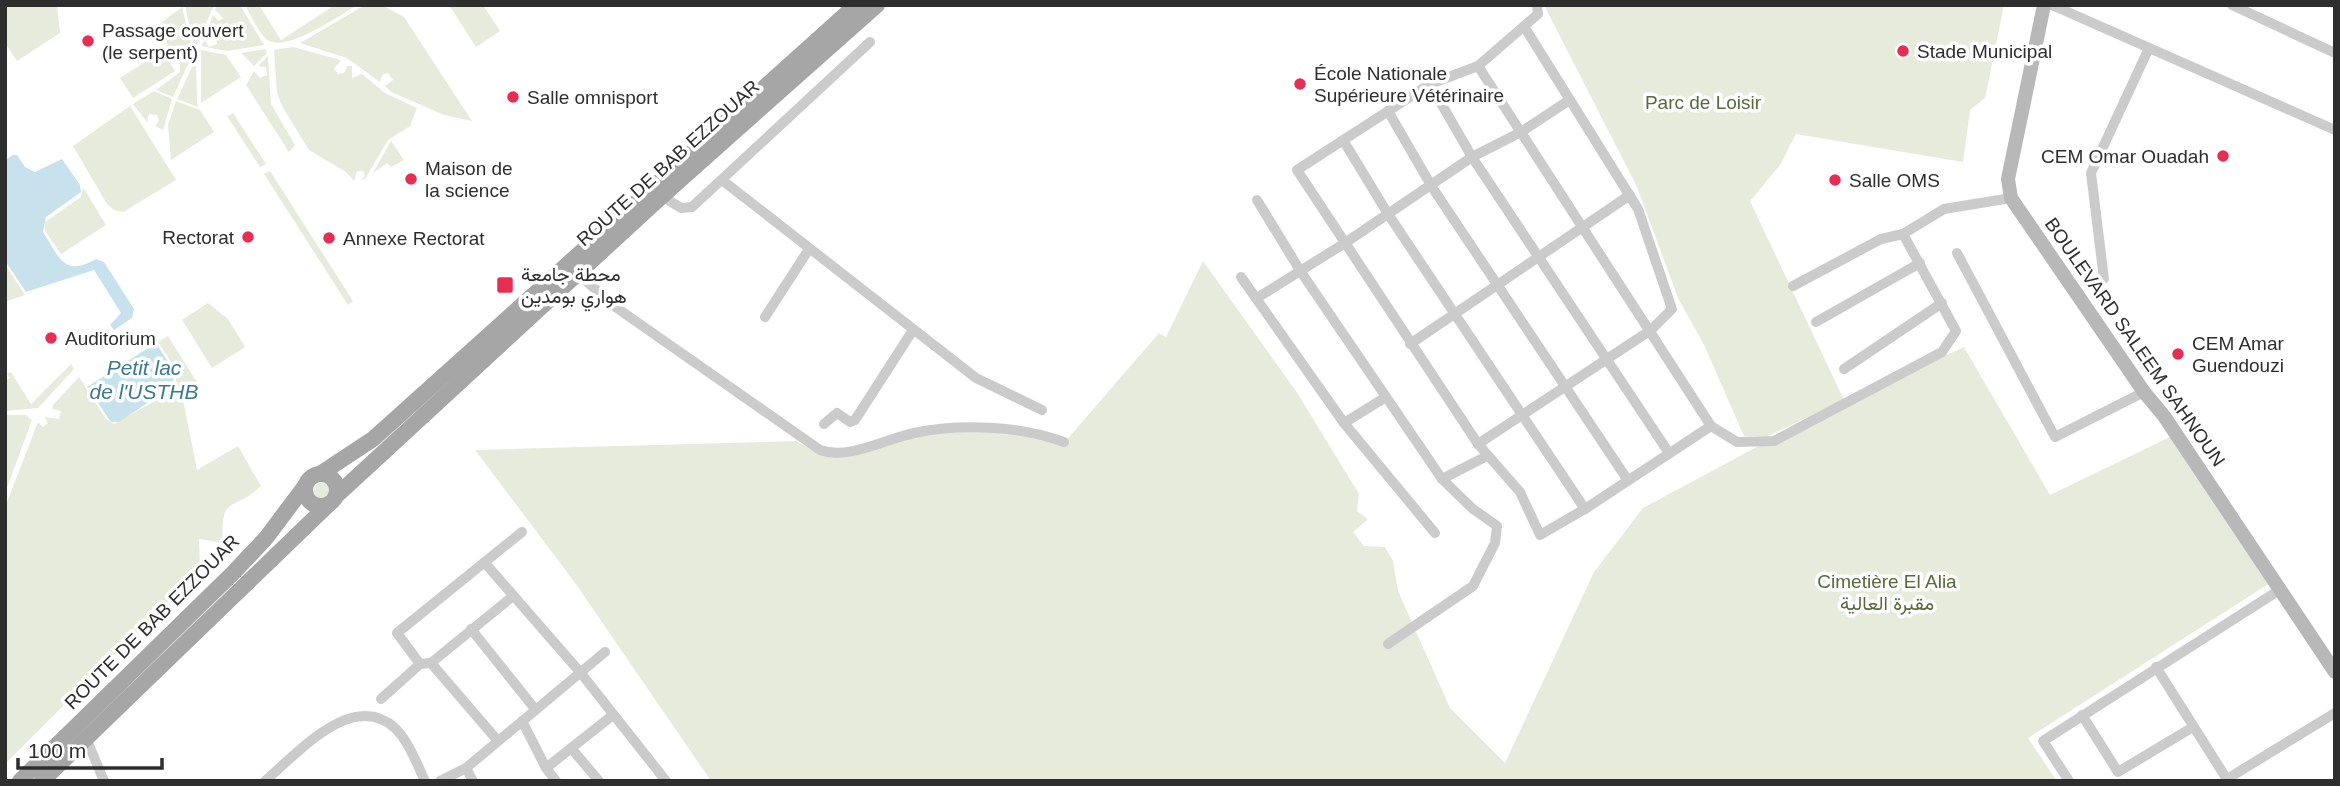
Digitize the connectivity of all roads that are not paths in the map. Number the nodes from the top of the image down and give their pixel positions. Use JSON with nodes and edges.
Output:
{"nodes":[{"id":1,"x":856,"y":5,"type":"edge"},
{"id":2,"x":877,"y":5,"type":"edge"},
{"id":3,"x":1538,"y":5,"type":"edge"},
{"id":4,"x":2044,"y":5,"type":"edge"},
{"id":5,"x":2052,"y":5,"type":"edge"},
{"id":6,"x":2232,"y":5,"type":"edge"},
{"id":7,"x":1525,"y":28,"type":"junction"},
{"id":8,"x":870,"y":42,"type":"dead end"},
{"id":9,"x":2149,"y":48,"type":"junction"},
{"id":10,"x":2335,"y":53,"type":"edge"},
{"id":11,"x":1478,"y":66,"type":"junction"},
{"id":12,"x":1430,"y":83,"type":"junction"},
{"id":13,"x":1568,"y":101,"type":"junction"},
{"id":14,"x":1388,"y":111,"type":"junction"},
{"id":15,"x":2335,"y":130,"type":"edge"},
{"id":16,"x":1521,"y":132,"type":"junction"},
{"id":17,"x":1343,"y":140,"type":"junction"},
{"id":18,"x":1472,"y":157,"type":"junction"},
{"id":19,"x":722,"y":180,"type":"junction"},
{"id":20,"x":1432,"y":187,"type":"junction"},
{"id":21,"x":1630,"y":195,"type":"junction"},
{"id":22,"x":662,"y":196,"type":"junction"},
{"id":23,"x":2011,"y":198,"type":"junction"},
{"id":24,"x":1257,"y":200,"type":"dead end"},
{"id":25,"x":1388,"y":214,"type":"junction"},
{"id":26,"x":1583,"y":227,"type":"junction"},
{"id":27,"x":1903,"y":234,"type":"junction"},
{"id":28,"x":1345,"y":243,"type":"junction"},
{"id":29,"x":809,"y":249,"type":"junction"},
{"id":30,"x":1957,"y":253,"type":"dead end"},
{"id":31,"x":1540,"y":257,"type":"junction"},
{"id":32,"x":1920,"y":263,"type":"junction"},
{"id":33,"x":573,"y":270,"type":"junction"},
{"id":34,"x":1301,"y":272,"type":"junction"},
{"id":35,"x":1241,"y":277,"type":"dead end"},
{"id":36,"x":2104,"y":279,"type":"dead end"},
{"id":37,"x":1498,"y":285,"type":"junction"},
{"id":38,"x":1793,"y":286,"type":"dead end"},
{"id":39,"x":1257,"y":298,"type":"junction"},
{"id":40,"x":1942,"y":303,"type":"junction"},
{"id":41,"x":1455,"y":314,"type":"junction"},
{"id":42,"x":765,"y":317,"type":"dead end"},
{"id":43,"x":1816,"y":322,"type":"dead end"},
{"id":44,"x":511,"y":326,"type":"junction"},
{"id":45,"x":914,"y":330,"type":"junction"},
{"id":46,"x":1651,"y":330,"type":"junction"},
{"id":47,"x":1410,"y":344,"type":"junction"},
{"id":48,"x":1607,"y":359,"type":"junction"},
{"id":49,"x":1844,"y":369,"type":"dead end"},
{"id":50,"x":1566,"y":387,"type":"junction"},
{"id":51,"x":2144,"y":392,"type":"junction"},
{"id":52,"x":1386,"y":397,"type":"junction"},
{"id":53,"x":1042,"y":410,"type":"dead end"},
{"id":54,"x":1523,"y":415,"type":"junction"},
{"id":55,"x":1344,"y":423,"type":"junction"},
{"id":56,"x":824,"y":424,"type":"dead end"},
{"id":57,"x":1711,"y":426,"type":"junction"},
{"id":58,"x":1064,"y":442,"type":"dead end"},
{"id":59,"x":1478,"y":444,"type":"junction"},
{"id":60,"x":1669,"y":453,"type":"junction"},
{"id":61,"x":1487,"y":456,"type":"junction"},
{"id":62,"x":320,"y":474,"type":"junction"},
{"id":63,"x":1442,"y":479,"type":"junction"},
{"id":64,"x":1627,"y":479,"type":"junction"},
{"id":65,"x":305,"y":486,"type":"junction"},
{"id":66,"x":332,"y":500,"type":"junction"},
{"id":67,"x":1585,"y":509,"type":"junction"},
{"id":68,"x":522,"y":532,"type":"dead end"},
{"id":69,"x":1435,"y":533,"type":"dead end"},
{"id":70,"x":485,"y":563,"type":"junction"},
{"id":71,"x":2281,"y":589,"type":"junction"},
{"id":72,"x":513,"y":596,"type":"junction"},
{"id":73,"x":471,"y":629,"type":"junction"},
{"id":74,"x":1388,"y":644,"type":"dead end"},
{"id":75,"x":605,"y":652,"type":"dead end"},
{"id":76,"x":426,"y":664,"type":"junction"},
{"id":77,"x":2156,"y":667,"type":"junction"},
{"id":78,"x":580,"y":672,"type":"junction"},
{"id":79,"x":2335,"y":672,"type":"edge"},
{"id":80,"x":381,"y":699,"type":"dead end"},
{"id":81,"x":535,"y":709,"type":"junction"},
{"id":82,"x":2335,"y":713,"type":"edge"},
{"id":83,"x":613,"y":715,"type":"junction"},
{"id":84,"x":2082,"y":715,"type":"junction"},
{"id":85,"x":522,"y":721,"type":"junction"},
{"id":86,"x":2193,"y":727,"type":"junction"},
{"id":87,"x":86,"y":738,"type":"junction"},
{"id":88,"x":498,"y":741,"type":"junction"},
{"id":89,"x":571,"y":748,"type":"junction"},
{"id":90,"x":466,"y":768,"type":"junction"},
{"id":91,"x":546,"y":768,"type":"junction"},
{"id":92,"x":2227,"y":780,"type":"edge"},
{"id":93,"x":20,"y":781,"type":"edge"},
{"id":94,"x":42,"y":781,"type":"edge"},
{"id":95,"x":104,"y":781,"type":"edge"},
{"id":96,"x":265,"y":781,"type":"edge"},
{"id":97,"x":425,"y":781,"type":"edge"},
{"id":98,"x":440,"y":781,"type":"edge"},
{"id":99,"x":473,"y":781,"type":"edge"},
{"id":100,"x":556,"y":781,"type":"edge"},
{"id":101,"x":599,"y":781,"type":"edge"},
{"id":102,"x":666,"y":781,"type":"edge"},
{"id":103,"x":2068,"y":781,"type":"edge"}],
"edges":[{"from":1,"to":33,"type":"main road","name":"ROUTE DE BAB EZZOUAR"},
{"from":2,"to":22,"type":"main road","name":"ROUTE DE BAB EZZOUAR"},
{"from":3,"to":7,"type":"street"},
{"from":4,"to":23,"type":"street"},
{"from":5,"to":9,"type":"street"},
{"from":6,"to":10,"type":"street"},
{"from":7,"to":11,"type":"street"},
{"from":7,"to":13,"type":"street"},
{"from":8,"to":19,"type":"street"},
{"from":9,"to":15,"type":"street"},
{"from":9,"to":36,"type":"street"},
{"from":11,"to":12,"type":"street"},
{"from":11,"to":16,"type":"street"},
{"from":12,"to":14,"type":"street"},
{"from":12,"to":18,"type":"street"},
{"from":13,"to":16,"type":"street"},
{"from":13,"to":21,"type":"street"},
{"from":14,"to":17,"type":"street"},
{"from":14,"to":20,"type":"street"},
{"from":16,"to":18,"type":"street"},
{"from":16,"to":26,"type":"street"},
{"from":17,"to":25,"type":"street"},
{"from":17,"to":28,"type":"street"},
{"from":18,"to":20,"type":"street"},
{"from":18,"to":31,"type":"street"},
{"from":19,"to":22,"type":"street"},
{"from":19,"to":29,"type":"street"},
{"from":20,"to":25,"type":"street"},
{"from":20,"to":37,"type":"street"},
{"from":21,"to":26,"type":"street"},
{"from":21,"to":46,"type":"street"},
{"from":22,"to":33,"type":"main road","name":"ROUTE DE BAB EZZOUAR"},
{"from":23,"to":27,"type":"street"},
{"from":23,"to":51,"type":"street","name":"BOULEVARD SALEEM SAHNOUN"},
{"from":24,"to":34,"type":"street"},
{"from":25,"to":28,"type":"street"},
{"from":25,"to":41,"type":"street"},
{"from":26,"to":31,"type":"street"},
{"from":26,"to":46,"type":"street"},
{"from":27,"to":32,"type":"street"},
{"from":27,"to":38,"type":"street"},
{"from":28,"to":34,"type":"street"},
{"from":28,"to":47,"type":"street"},
{"from":29,"to":42,"type":"street"},
{"from":29,"to":45,"type":"street"},
{"from":30,"to":51,"type":"street"},
{"from":31,"to":37,"type":"street"},
{"from":31,"to":48,"type":"street"},
{"from":32,"to":40,"type":"street"},
{"from":32,"to":43,"type":"street"},
{"from":33,"to":44,"type":"main road","name":"ROUTE DE BAB EZZOUAR"},
{"from":33,"to":58,"type":"street"},
{"from":34,"to":39,"type":"street"},
{"from":34,"to":52,"type":"street"},
{"from":35,"to":39,"type":"street"},
{"from":37,"to":41,"type":"street"},
{"from":37,"to":50,"type":"street"},
{"from":39,"to":55,"type":"street"},
{"from":40,"to":49,"type":"street"},
{"from":40,"to":57,"type":"street"},
{"from":41,"to":47,"type":"street"},
{"from":41,"to":54,"type":"street"},
{"from":44,"to":62,"type":"main road","name":"ROUTE DE BAB EZZOUAR"},
{"from":44,"to":66,"type":"main road","name":"ROUTE DE BAB EZZOUAR"},
{"from":45,"to":53,"type":"street"},
{"from":45,"to":56,"type":"street"},
{"from":46,"to":48,"type":"street"},
{"from":46,"to":57,"type":"street"},
{"from":47,"to":59,"type":"street"},
{"from":48,"to":50,"type":"street"},
{"from":48,"to":60,"type":"street"},
{"from":50,"to":54,"type":"street"},
{"from":50,"to":64,"type":"street"},
{"from":51,"to":71,"type":"street","name":"BOULEVARD SALEEM SAHNOUN"},
{"from":52,"to":55,"type":"street"},
{"from":52,"to":63,"type":"street"},
{"from":54,"to":59,"type":"street"},
{"from":54,"to":67,"type":"street"},
{"from":55,"to":69,"type":"street"},
{"from":57,"to":60,"type":"street"},
{"from":59,"to":61,"type":"street"},
{"from":60,"to":64,"type":"street"},
{"from":61,"to":63,"type":"street"},
{"from":61,"to":67,"type":"street"},
{"from":62,"to":65,"type":"main road"},
{"from":62,"to":66,"type":"main road"},
{"from":63,"to":74,"type":"street"},
{"from":64,"to":67,"type":"street"},
{"from":65,"to":66,"type":"main road"},
{"from":65,"to":93,"type":"main road","name":"ROUTE DE BAB EZZOUAR"},
{"from":66,"to":87,"type":"main road","name":"ROUTE DE BAB EZZOUAR"},
{"from":68,"to":70,"type":"street"},
{"from":70,"to":72,"type":"street"},
{"from":70,"to":76,"type":"street"},
{"from":71,"to":77,"type":"street"},
{"from":71,"to":79,"type":"street","name":"BOULEVARD SALEEM SAHNOUN"},
{"from":72,"to":73,"type":"street"},
{"from":72,"to":78,"type":"street"},
{"from":73,"to":76,"type":"street"},
{"from":73,"to":81,"type":"street"},
{"from":75,"to":78,"type":"street"},
{"from":76,"to":80,"type":"street"},
{"from":76,"to":88,"type":"street"},
{"from":77,"to":84,"type":"street"},
{"from":77,"to":86,"type":"street"},
{"from":78,"to":81,"type":"street"},
{"from":78,"to":83,"type":"street"},
{"from":81,"to":85,"type":"street"},
{"from":82,"to":92,"type":"street"},
{"from":83,"to":89,"type":"street"},
{"from":83,"to":102,"type":"street"},
{"from":84,"to":86,"type":"street"},
{"from":84,"to":103,"type":"street"},
{"from":85,"to":88,"type":"street"},
{"from":85,"to":91,"type":"street"},
{"from":86,"to":92,"type":"street"},
{"from":87,"to":94,"type":"main road","name":"ROUTE DE BAB EZZOUAR"},
{"from":87,"to":95,"type":"street"},
{"from":88,"to":90,"type":"street"},
{"from":89,"to":91,"type":"street"},
{"from":89,"to":101,"type":"street"},
{"from":90,"to":98,"type":"street"},
{"from":90,"to":99,"type":"street"},
{"from":91,"to":100,"type":"street"},
{"from":96,"to":97,"type":"street"}]}
